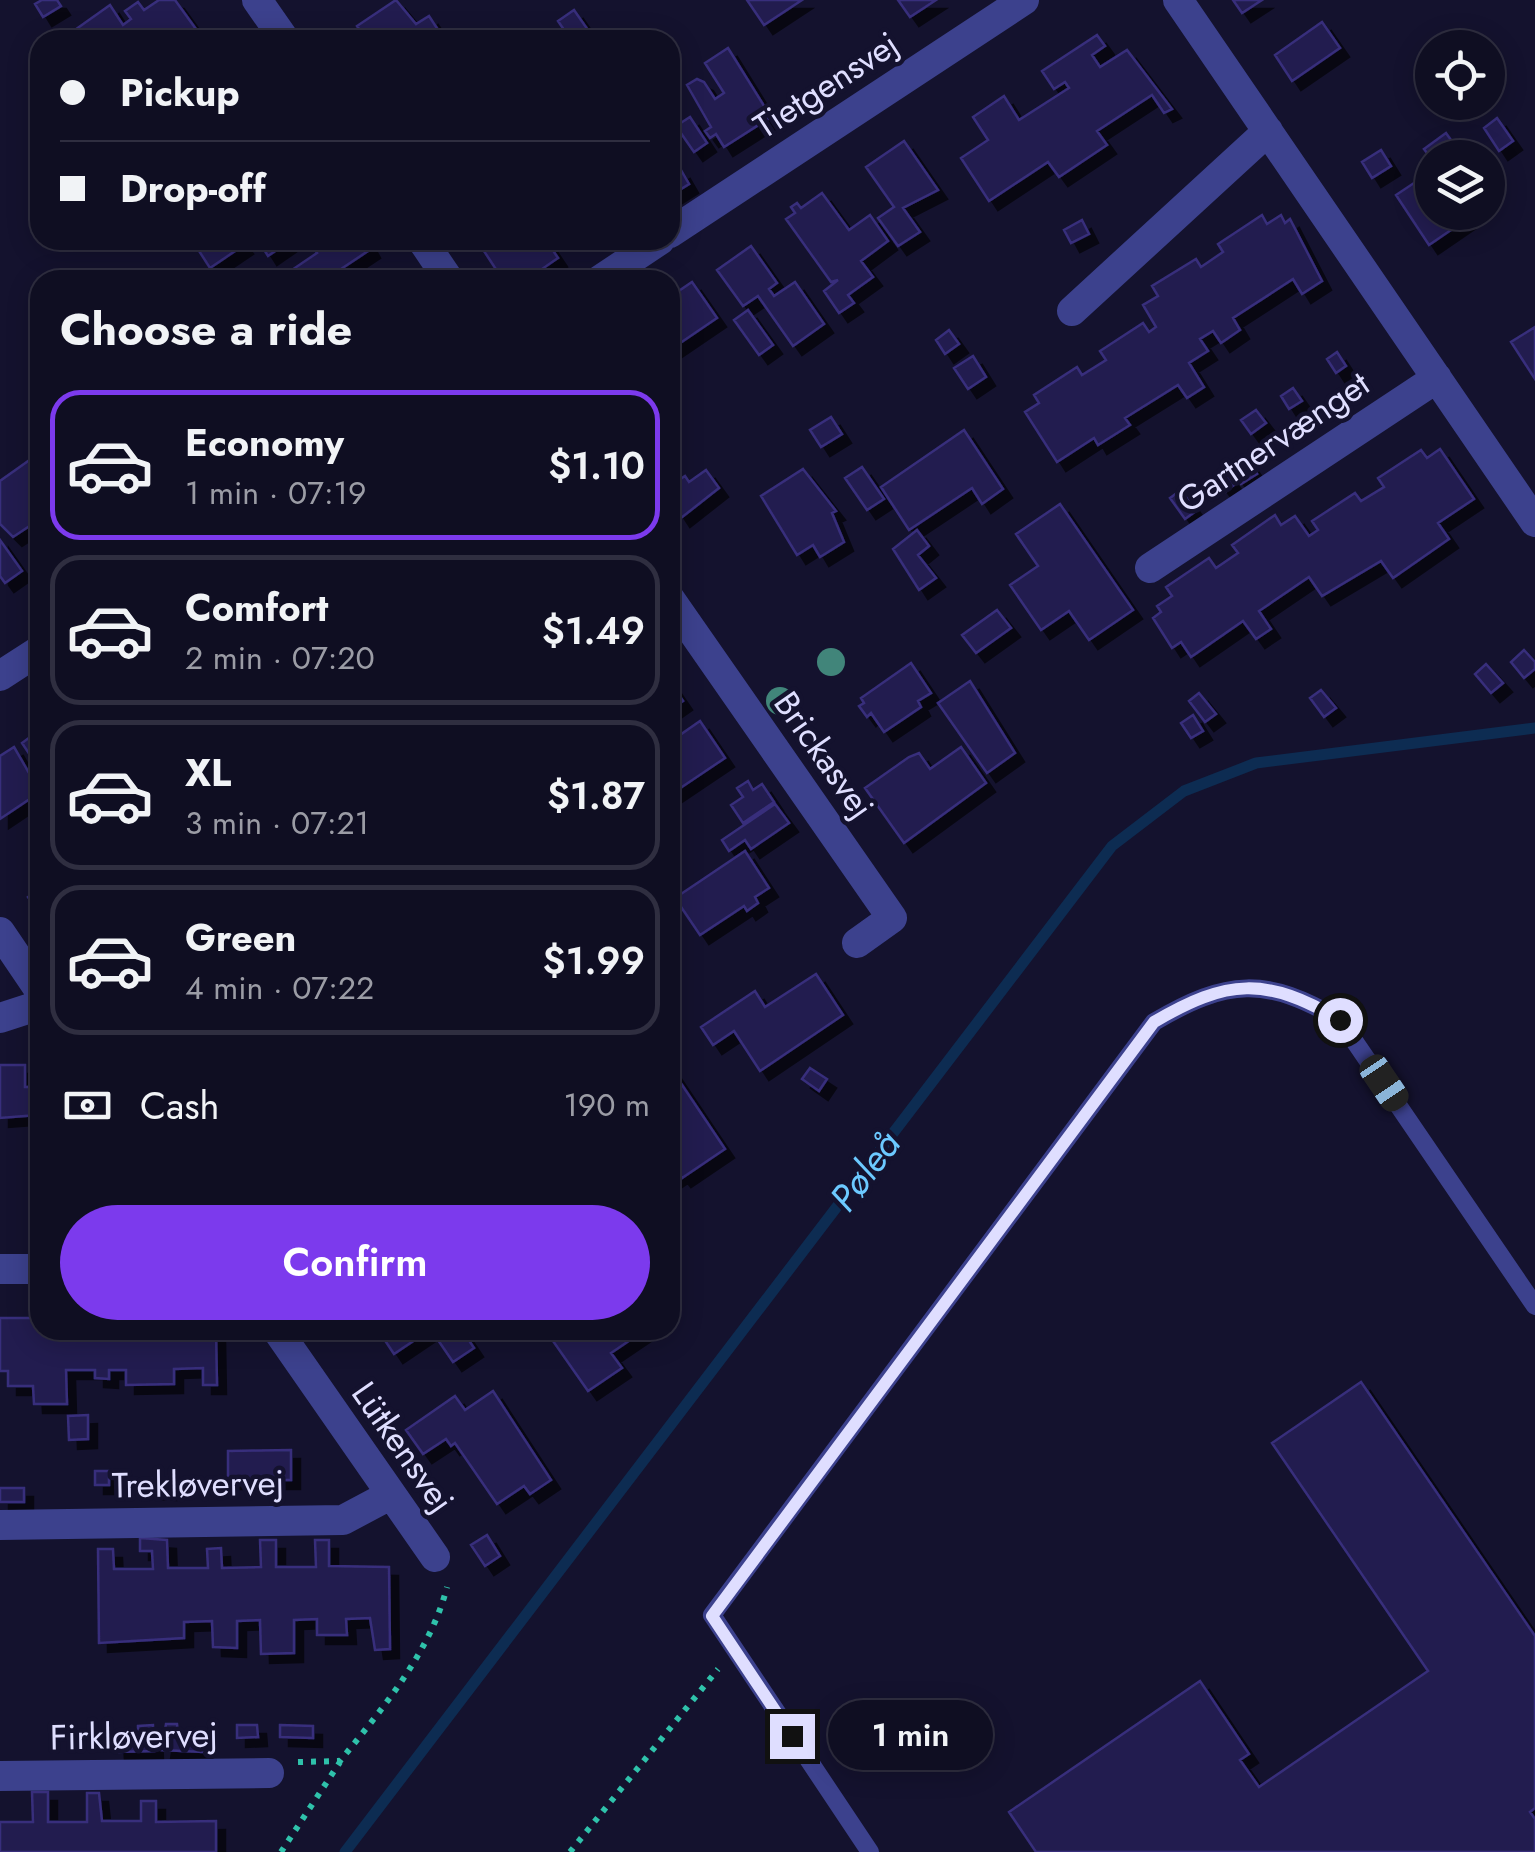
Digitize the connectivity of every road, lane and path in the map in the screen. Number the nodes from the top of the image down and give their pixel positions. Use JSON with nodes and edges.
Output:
{"nodes":[{"id":1,"x":258,"y":0,"type":"edge"},
{"id":2,"x":1024,"y":0,"type":"edge"},
{"id":3,"x":1178,"y":0,"type":"edge"},
{"id":4,"x":278,"y":30,"type":"edge"},
{"id":5,"x":1268,"y":131,"type":"junction"},
{"id":6,"x":680,"y":227,"type":"edge"},
{"id":7,"x":645,"y":250,"type":"edge"},
{"id":8,"x":615,"y":270,"type":"edge"},
{"id":9,"x":1072,"y":311,"type":"dead end"},
{"id":10,"x":1436,"y":378,"type":"junction"},
{"id":11,"x":1535,"y":522,"type":"edge"},
{"id":12,"x":1150,"y":568,"type":"dead end"},
{"id":13,"x":680,"y":613,"type":"edge"},
{"id":14,"x":30,"y":656,"type":"edge"},
{"id":15,"x":0,"y":676,"type":"edge"},
{"id":16,"x":0,"y":932,"type":"edge"},
{"id":17,"x":858,"y":943,"type":"dead end"},
{"id":18,"x":30,"y":976,"type":"edge"},
{"id":19,"x":30,"y":1008,"type":"edge"},
{"id":20,"x":0,"y":1018,"type":"edge"},
{"id":21,"x":30,"y":1268,"type":"edge"},
{"id":22,"x":0,"y":1269,"type":"edge"},
{"id":23,"x":1535,"y":1306,"type":"edge"},
{"id":24,"x":284,"y":1340,"type":"edge"},
{"id":25,"x":390,"y":1495,"type":"junction"},
{"id":26,"x":0,"y":1525,"type":"edge"},
{"id":27,"x":434,"y":1557,"type":"joint"},
{"id":28,"x":734,"y":1649,"type":"junction"},
{"id":29,"x":340,"y":1761,"type":"junction"},
{"id":30,"x":265,"y":1772,"type":"joint"},
{"id":31,"x":0,"y":1776,"type":"edge"},
{"id":32,"x":281,"y":1852,"type":"edge"},
{"id":33,"x":570,"y":1852,"type":"edge"},
{"id":34,"x":870,"y":1852,"type":"edge"}],
"edges":[{"from":1,"to":4,"type":"street"},
{"from":2,"to":6,"type":"street","name":"Tietgensvej"},
{"from":3,"to":5,"type":"street"},
{"from":5,"to":9,"type":"street"},
{"from":5,"to":10,"type":"street"},
{"from":7,"to":8,"type":"street"},
{"from":10,"to":11,"type":"street"},
{"from":10,"to":12,"type":"street","name":"Gartnervænget"},
{"from":13,"to":17,"type":"street","name":"Brickasvej"},
{"from":14,"to":15,"type":"street"},
{"from":16,"to":18,"type":"street"},
{"from":19,"to":20,"type":"street"},
{"from":21,"to":22,"type":"street"},
{"from":23,"to":28,"type":"lane"},
{"from":24,"to":25,"type":"street","name":"Lütkensvej"},
{"from":25,"to":26,"type":"street","name":"Trekløvervej"},
{"from":25,"to":27,"type":"street","name":"Lütkensvej"},
{"from":27,"to":29,"type":"path"},
{"from":28,"to":33,"type":"path"},
{"from":28,"to":34,"type":"lane"},
{"from":29,"to":30,"type":"path"},
{"from":29,"to":32,"type":"path"},
{"from":30,"to":31,"type":"street","name":"Firkløvervej"}]}
